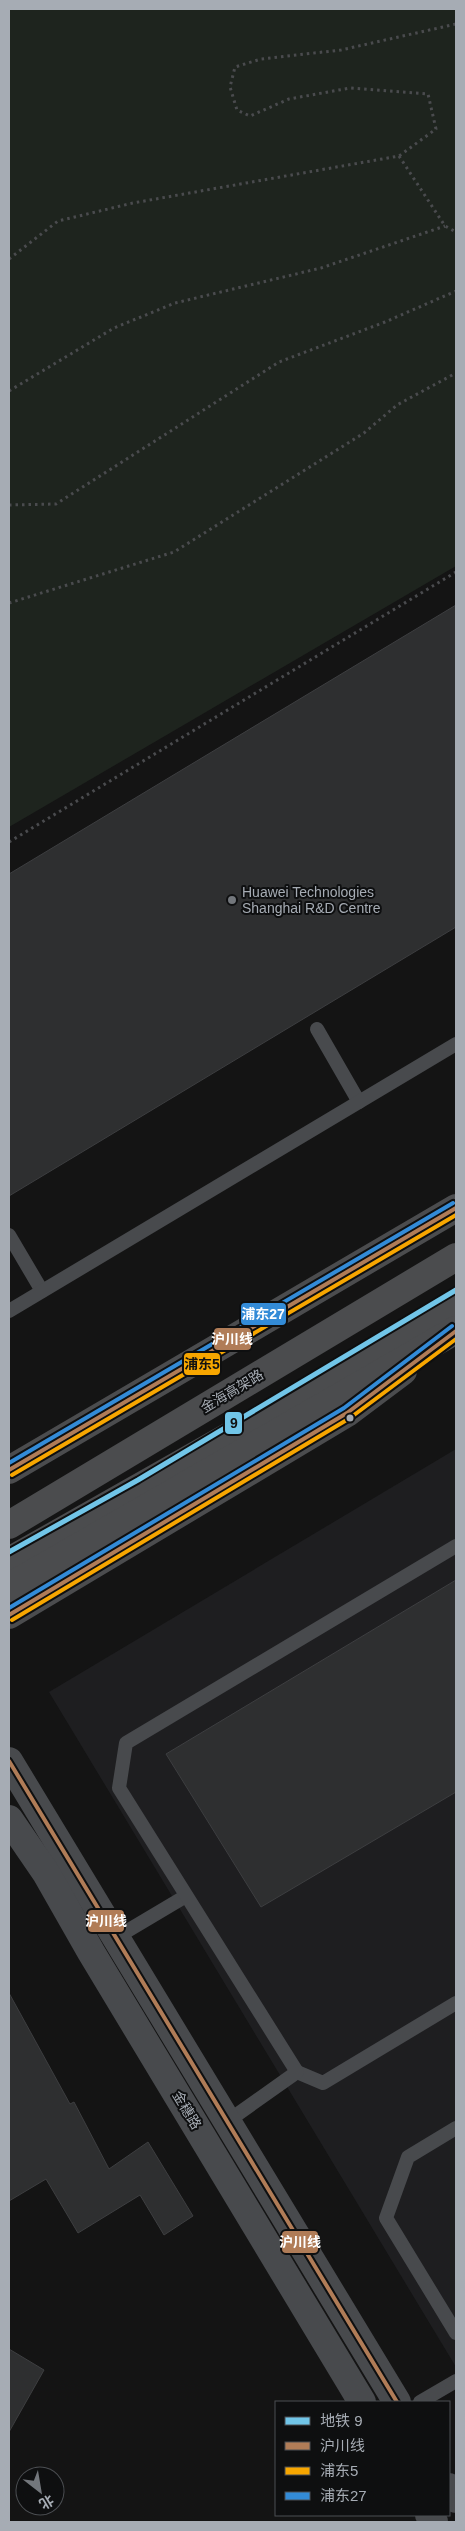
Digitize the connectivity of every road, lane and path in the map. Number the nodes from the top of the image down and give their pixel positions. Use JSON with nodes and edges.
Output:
{"nodes":[{"id":1,"x":456,"y":24,"type":"edge"},
{"id":2,"x":399,"y":156,"type":"junction"},
{"id":3,"x":445,"y":226,"type":"junction"},
{"id":4,"x":456,"y":232,"type":"edge"},
{"id":5,"x":9,"y":259,"type":"edge"},
{"id":6,"x":456,"y":291,"type":"edge"},
{"id":7,"x":456,"y":373,"type":"edge"},
{"id":8,"x":9,"y":391,"type":"edge"},
{"id":9,"x":9,"y":505,"type":"edge"},
{"id":10,"x":456,"y":572,"type":"edge"},
{"id":11,"x":9,"y":603,"type":"edge"},
{"id":12,"x":9,"y":842,"type":"edge"},
{"id":13,"x":317,"y":1029,"type":"dead end"},
{"id":14,"x":456,"y":1044,"type":"edge"},
{"id":15,"x":359,"y":1102,"type":"junction"},
{"id":16,"x":456,"y":1208,"type":"edge"},
{"id":17,"x":9,"y":1235,"type":"edge"},
{"id":18,"x":456,"y":1257,"type":"edge"},
{"id":19,"x":42,"y":1291,"type":"junction"},
{"id":20,"x":456,"y":1308,"type":"edge"},
{"id":21,"x":9,"y":1310,"type":"edge"},
{"id":22,"x":456,"y":1330,"type":"edge"},
{"id":23,"x":9,"y":1470,"type":"edge"},
{"id":24,"x":9,"y":1524,"type":"edge"},
{"id":25,"x":456,"y":1546,"type":"edge"},
{"id":26,"x":9,"y":1561,"type":"edge"},
{"id":27,"x":9,"y":1587,"type":"edge"},
{"id":28,"x":9,"y":1615,"type":"edge"},
{"id":29,"x":9,"y":1761,"type":"edge"},
{"id":30,"x":9,"y":1819,"type":"edge"},
{"id":31,"x":186,"y":1896,"type":"junction"},
{"id":32,"x":117,"y":1937,"type":"junction"},
{"id":33,"x":92,"y":1952,"type":"junction"},
{"id":34,"x":456,"y":2003,"type":"edge"},
{"id":35,"x":297,"y":2072,"type":"junction"},
{"id":36,"x":228,"y":2121,"type":"junction"},
{"id":37,"x":456,"y":2128,"type":"edge"},
{"id":38,"x":456,"y":2333,"type":"edge"},
{"id":39,"x":456,"y":2381,"type":"edge"},
{"id":40,"x":361,"y":2401,"type":"edge"},
{"id":41,"x":396,"y":2401,"type":"edge"},
{"id":42,"x":422,"y":2401,"type":"edge"}],
"edges":[{"from":1,"to":2,"type":"path"},
{"from":2,"to":3,"type":"path"},
{"from":2,"to":5,"type":"path"},
{"from":3,"to":4,"type":"path"},
{"from":3,"to":8,"type":"path"},
{"from":6,"to":9,"type":"path"},
{"from":7,"to":11,"type":"path"},
{"from":10,"to":12,"type":"path"},
{"from":13,"to":15,"type":"lane"},
{"from":14,"to":15,"type":"lane"},
{"from":15,"to":19,"type":"lane"},
{"from":16,"to":23,"type":"main road"},
{"from":17,"to":19,"type":"lane"},
{"from":18,"to":24,"type":"main road","name":"金海高架路"},
{"from":19,"to":21,"type":"lane"},
{"from":20,"to":26,"type":"main road"},
{"from":22,"to":27,"type":"main road"},
{"from":22,"to":28,"type":"main road"},
{"from":25,"to":31,"type":"lane"},
{"from":29,"to":32,"type":"street"},
{"from":30,"to":33,"type":"street","name":"金穗路"},
{"from":31,"to":32,"type":"lane"},
{"from":31,"to":35,"type":"lane"},
{"from":32,"to":33,"type":"lane"},
{"from":32,"to":36,"type":"street"},
{"from":33,"to":40,"type":"street","name":"金穗路"},
{"from":34,"to":35,"type":"lane"},
{"from":35,"to":36,"type":"lane"},
{"from":36,"to":41,"type":"street"},
{"from":37,"to":38,"type":"lane"},
{"from":39,"to":42,"type":"lane"}]}
